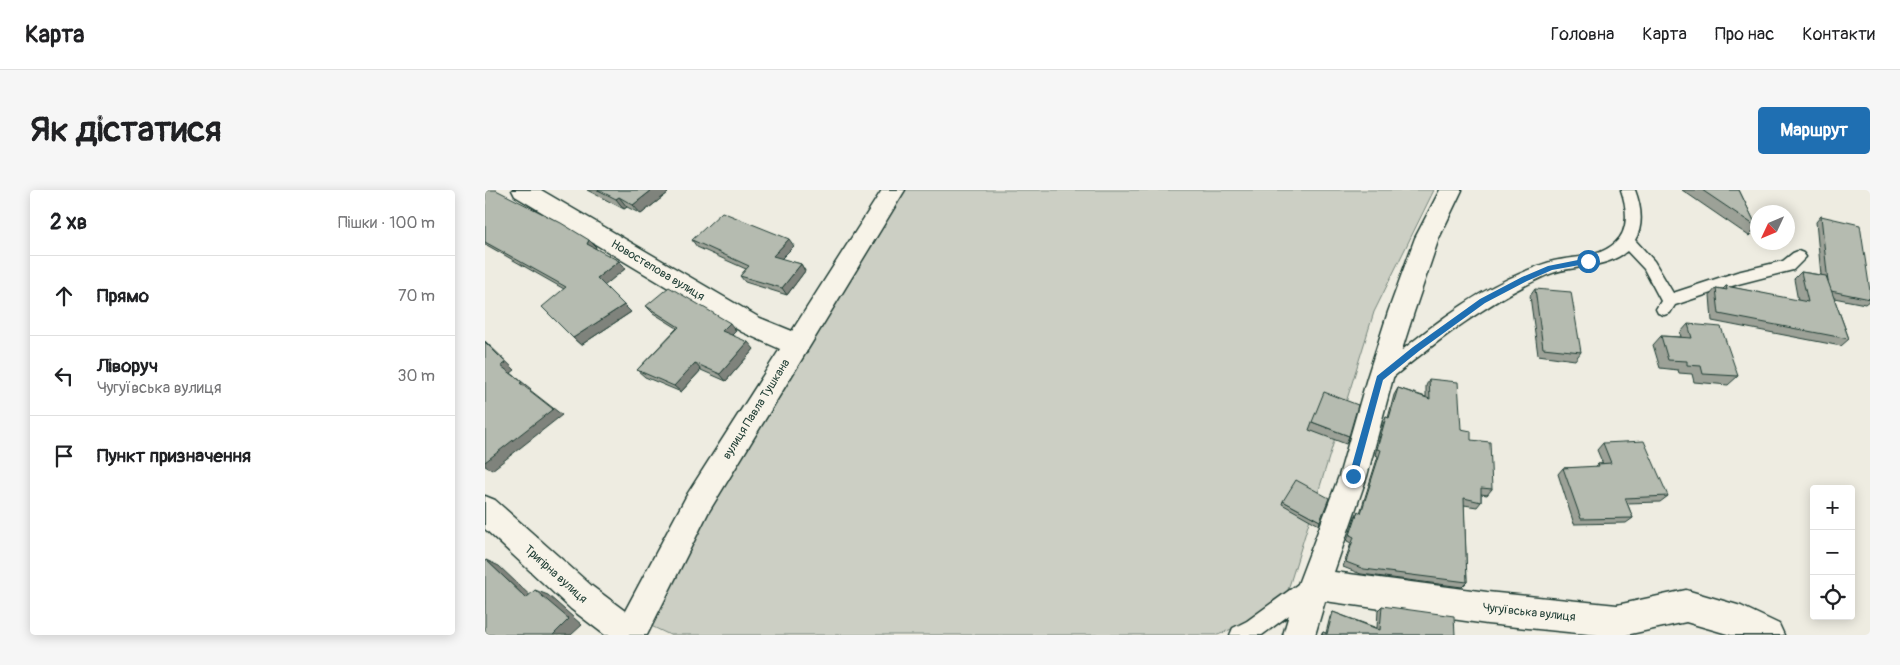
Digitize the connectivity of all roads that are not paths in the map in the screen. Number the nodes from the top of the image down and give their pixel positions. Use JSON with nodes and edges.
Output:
{"nodes":[{"id":1,"x":523,"y":190,"type":"edge"},
{"id":2,"x":894,"y":190,"type":"edge"},
{"id":3,"x":1451,"y":190,"type":"edge"},
{"id":4,"x":1628,"y":190,"type":"edge"},
{"id":5,"x":1627,"y":241,"type":"junction"},
{"id":6,"x":1798,"y":257,"type":"dead end"},
{"id":7,"x":796,"y":344,"type":"junction"},
{"id":8,"x":1380,"y":378,"type":"junction"},
{"id":9,"x":485,"y":510,"type":"edge"},
{"id":10,"x":1314,"y":584,"type":"junction"},
{"id":11,"x":631,"y":635,"type":"edge"},
{"id":12,"x":1240,"y":635,"type":"edge"},
{"id":13,"x":1299,"y":635,"type":"edge"},
{"id":14,"x":1768,"y":635,"type":"edge"}],
"edges":[{"from":1,"to":7,"type":"street","name":"Новостепова вулиця"},
{"from":2,"to":7,"type":"street","name":"вулиця Павла Тушкана"},
{"from":3,"to":8,"type":"street"},
{"from":4,"to":5,"type":"lane"},
{"from":5,"to":6,"type":"lane"},
{"from":5,"to":8,"type":"lane"},
{"from":7,"to":11,"type":"street","name":"вулиця Павла Тушкана"},
{"from":8,"to":10,"type":"street"},
{"from":9,"to":11,"type":"street","name":"Тригірна вулиця"},
{"from":10,"to":12,"type":"lane"},
{"from":10,"to":13,"type":"street"},
{"from":10,"to":14,"type":"street","name":"Чугуївська вулиця"}]}
